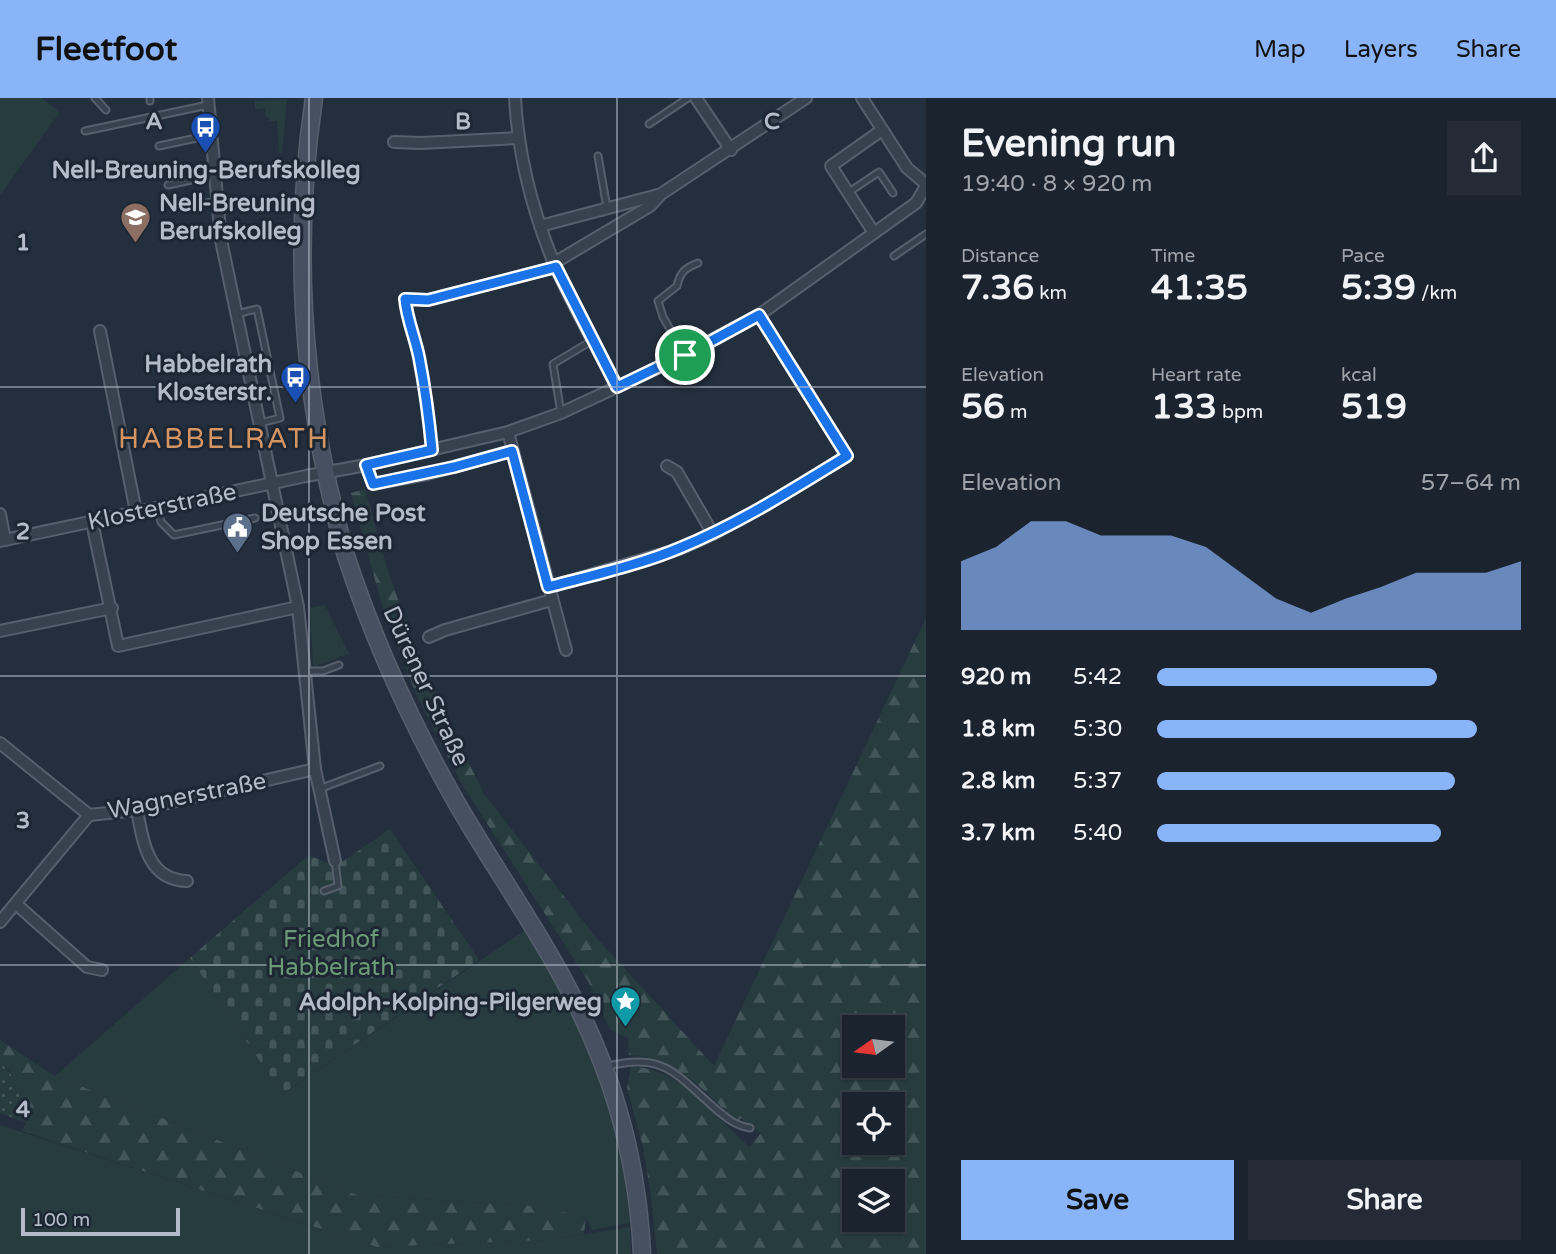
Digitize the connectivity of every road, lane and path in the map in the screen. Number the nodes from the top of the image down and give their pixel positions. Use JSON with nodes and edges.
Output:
{"nodes":[{"id":1,"x":95,"y":98,"type":"edge"},
{"id":2,"x":314,"y":98,"type":"edge"},
{"id":3,"x":515,"y":98,"type":"edge"},
{"id":4,"x":688,"y":98,"type":"edge"},
{"id":5,"x":696,"y":98,"type":"edge"},
{"id":6,"x":806,"y":98,"type":"edge"},
{"id":7,"x":862,"y":98,"type":"edge"},
{"id":8,"x":208,"y":102,"type":"edge"},
{"id":9,"x":106,"y":110,"type":"dead end"},
{"id":10,"x":649,"y":124,"type":"dead end"},
{"id":11,"x":882,"y":130,"type":"junction"},
{"id":12,"x":85,"y":131,"type":"dead end"},
{"id":13,"x":211,"y":135,"type":"junction"},
{"id":14,"x":519,"y":138,"type":"junction"},
{"id":15,"x":394,"y":142,"type":"dead end"},
{"id":16,"x":159,"y":146,"type":"dead end"},
{"id":17,"x":731,"y":150,"type":"junction"},
{"id":18,"x":598,"y":156,"type":"dead end"},
{"id":19,"x":215,"y":175,"type":"junction"},
{"id":20,"x":168,"y":185,"type":"dead end"},
{"id":21,"x":926,"y":185,"type":"edge"},
{"id":22,"x":849,"y":192,"type":"junction"},
{"id":23,"x":893,"y":193,"type":"dead end"},
{"id":24,"x":661,"y":194,"type":"junction"},
{"id":25,"x":217,"y":201,"type":"junction"},
{"id":26,"x":607,"y":208,"type":"junction"},
{"id":27,"x":173,"y":209,"type":"dead end"},
{"id":28,"x":540,"y":226,"type":"junction"},
{"id":29,"x":220,"y":227,"type":"junction"},
{"id":30,"x":874,"y":233,"type":"junction"},
{"id":31,"x":926,"y":234,"type":"edge"},
{"id":32,"x":179,"y":235,"type":"dead end"},
{"id":33,"x":894,"y":256,"type":"dead end"},
{"id":34,"x":698,"y":262,"type":"dead end"},
{"id":35,"x":555,"y":265,"type":"junction"},
{"id":36,"x":405,"y":299,"type":"joint"},
{"id":37,"x":236,"y":314,"type":"junction"},
{"id":38,"x":759,"y":315,"type":"junction"},
{"id":39,"x":100,"y":331,"type":"dead end"},
{"id":40,"x":593,"y":340,"type":"junction"},
{"id":41,"x":685,"y":355,"type":"junction"},
{"id":42,"x":617,"y":387,"type":"junction"},
{"id":43,"x":561,"y":413,"type":"junction"},
{"id":44,"x":260,"y":423,"type":"junction"},
{"id":45,"x":508,"y":432,"type":"junction"},
{"id":46,"x":432,"y":450,"type":"junction"},
{"id":47,"x":512,"y":451,"type":"junction"},
{"id":48,"x":366,"y":465,"type":"junction"},
{"id":49,"x":667,"y":466,"type":"dead end"},
{"id":50,"x":326,"y":473,"type":"junction"},
{"id":51,"x":273,"y":483,"type":"junction"},
{"id":52,"x":157,"y":508,"type":"junction"},
{"id":53,"x":136,"y":512,"type":"junction"},
{"id":54,"x":0,"y":514,"type":"edge"},
{"id":55,"x":255,"y":518,"type":"dead end"},
{"id":56,"x":92,"y":522,"type":"junction"},
{"id":57,"x":713,"y":534,"type":"junction"},
{"id":58,"x":3,"y":541,"type":"edge"},
{"id":59,"x":548,"y":587,"type":"junction"},
{"id":60,"x":552,"y":600,"type":"junction"},
{"id":61,"x":298,"y":607,"type":"junction"},
{"id":62,"x":112,"y":608,"type":"junction"},
{"id":63,"x":0,"y":631,"type":"edge"},
{"id":64,"x":429,"y":637,"type":"dead end"},
{"id":65,"x":566,"y":650,"type":"dead end"},
{"id":66,"x":339,"y":665,"type":"dead end"},
{"id":67,"x":305,"y":671,"type":"junction"},
{"id":68,"x":0,"y":743,"type":"edge"},
{"id":69,"x":380,"y":766,"type":"dead end"},
{"id":70,"x":315,"y":769,"type":"junction"},
{"id":71,"x":319,"y":789,"type":"junction"},
{"id":72,"x":137,"y":810,"type":"junction"},
{"id":73,"x":89,"y":816,"type":"junction"},
{"id":74,"x":335,"y":861,"type":"joint"},
{"id":75,"x":187,"y":881,"type":"dead end"},
{"id":76,"x":324,"y":891,"type":"dead end"},
{"id":77,"x":16,"y":904,"type":"junction"},
{"id":78,"x":0,"y":922,"type":"edge"},
{"id":79,"x":102,"y":970,"type":"dead end"},
{"id":80,"x":605,"y":1067,"type":"junction"},
{"id":81,"x":750,"y":1128,"type":"dead end"},
{"id":82,"x":642,"y":1254,"type":"edge"}],
"edges":[{"from":1,"to":9,"type":"lane"},
{"from":2,"to":50,"type":"main road","name":"Dürener Straße"},
{"from":3,"to":14,"type":"street"},
{"from":4,"to":10,"type":"lane"},
{"from":5,"to":17,"type":"street"},
{"from":6,"to":17,"type":"street"},
{"from":7,"to":11,"type":"street"},
{"from":8,"to":12,"type":"lane"},
{"from":8,"to":13,"type":"street"},
{"from":11,"to":21,"type":"street"},
{"from":11,"to":22,"type":"street"},
{"from":13,"to":16,"type":"lane"},
{"from":13,"to":19,"type":"street"},
{"from":14,"to":15,"type":"street"},
{"from":14,"to":28,"type":"street"},
{"from":17,"to":24,"type":"street"},
{"from":18,"to":26,"type":"lane"},
{"from":19,"to":20,"type":"lane"},
{"from":19,"to":25,"type":"street"},
{"from":21,"to":30,"type":"street","name":"Klosterstraße"},
{"from":22,"to":23,"type":"lane"},
{"from":22,"to":30,"type":"street"},
{"from":24,"to":26,"type":"street"},
{"from":24,"to":35,"type":"street"},
{"from":25,"to":27,"type":"lane"},
{"from":25,"to":29,"type":"street"},
{"from":26,"to":28,"type":"street"},
{"from":28,"to":35,"type":"street"},
{"from":29,"to":32,"type":"lane"},
{"from":29,"to":37,"type":"street"},
{"from":30,"to":38,"type":"street","name":"Klosterstraße"},
{"from":31,"to":33,"type":"lane"},
{"from":34,"to":41,"type":"lane"},
{"from":35,"to":36,"type":"street"},
{"from":35,"to":40,"type":"street"},
{"from":36,"to":46,"type":"lane"},
{"from":37,"to":44,"type":"street"},
{"from":37,"to":44,"type":"lane"},
{"from":38,"to":41,"type":"street","name":"Klosterstraße"},
{"from":38,"to":57,"type":"street"},
{"from":39,"to":53,"type":"street"},
{"from":40,"to":42,"type":"street"},
{"from":40,"to":43,"type":"lane"},
{"from":41,"to":42,"type":"street","name":"Klosterstraße"},
{"from":42,"to":43,"type":"street","name":"Klosterstraße"},
{"from":43,"to":45,"type":"street","name":"Klosterstraße"},
{"from":44,"to":51,"type":"street"},
{"from":45,"to":46,"type":"street","name":"Klosterstraße"},
{"from":45,"to":47,"type":"street"},
{"from":46,"to":48,"type":"street","name":"Klosterstraße"},
{"from":47,"to":48,"type":"street"},
{"from":47,"to":59,"type":"street"},
{"from":48,"to":50,"type":"street","name":"Klosterstraße"},
{"from":49,"to":57,"type":"street"},
{"from":50,"to":51,"type":"street","name":"Klosterstraße"},
{"from":50,"to":80,"type":"main road","name":"Dürener Straße"},
{"from":51,"to":52,"type":"street","name":"Klosterstraße"},
{"from":51,"to":61,"type":"street"},
{"from":52,"to":53,"type":"street","name":"Klosterstraße"},
{"from":52,"to":55,"type":"lane"},
{"from":53,"to":56,"type":"street","name":"Klosterstraße"},
{"from":54,"to":58,"type":"street"},
{"from":56,"to":58,"type":"street","name":"Klosterstraße"},
{"from":56,"to":62,"type":"street"},
{"from":57,"to":59,"type":"street"},
{"from":59,"to":60,"type":"street"},
{"from":60,"to":64,"type":"street"},
{"from":60,"to":65,"type":"street"},
{"from":61,"to":62,"type":"street"},
{"from":61,"to":67,"type":"street"},
{"from":62,"to":63,"type":"street"},
{"from":66,"to":67,"type":"lane"},
{"from":67,"to":70,"type":"street"},
{"from":68,"to":73,"type":"street","name":"Wagnerstraße"},
{"from":69,"to":71,"type":"lane"},
{"from":70,"to":71,"type":"street"},
{"from":70,"to":72,"type":"street","name":"Wagnerstraße"},
{"from":71,"to":74,"type":"street"},
{"from":72,"to":73,"type":"street","name":"Wagnerstraße"},
{"from":72,"to":75,"type":"street"},
{"from":73,"to":77,"type":"street"},
{"from":74,"to":76,"type":"lane"},
{"from":77,"to":78,"type":"street"},
{"from":77,"to":79,"type":"street"},
{"from":80,"to":81,"type":"lane"},
{"from":80,"to":82,"type":"main road","name":"Dürener Straße"}]}
